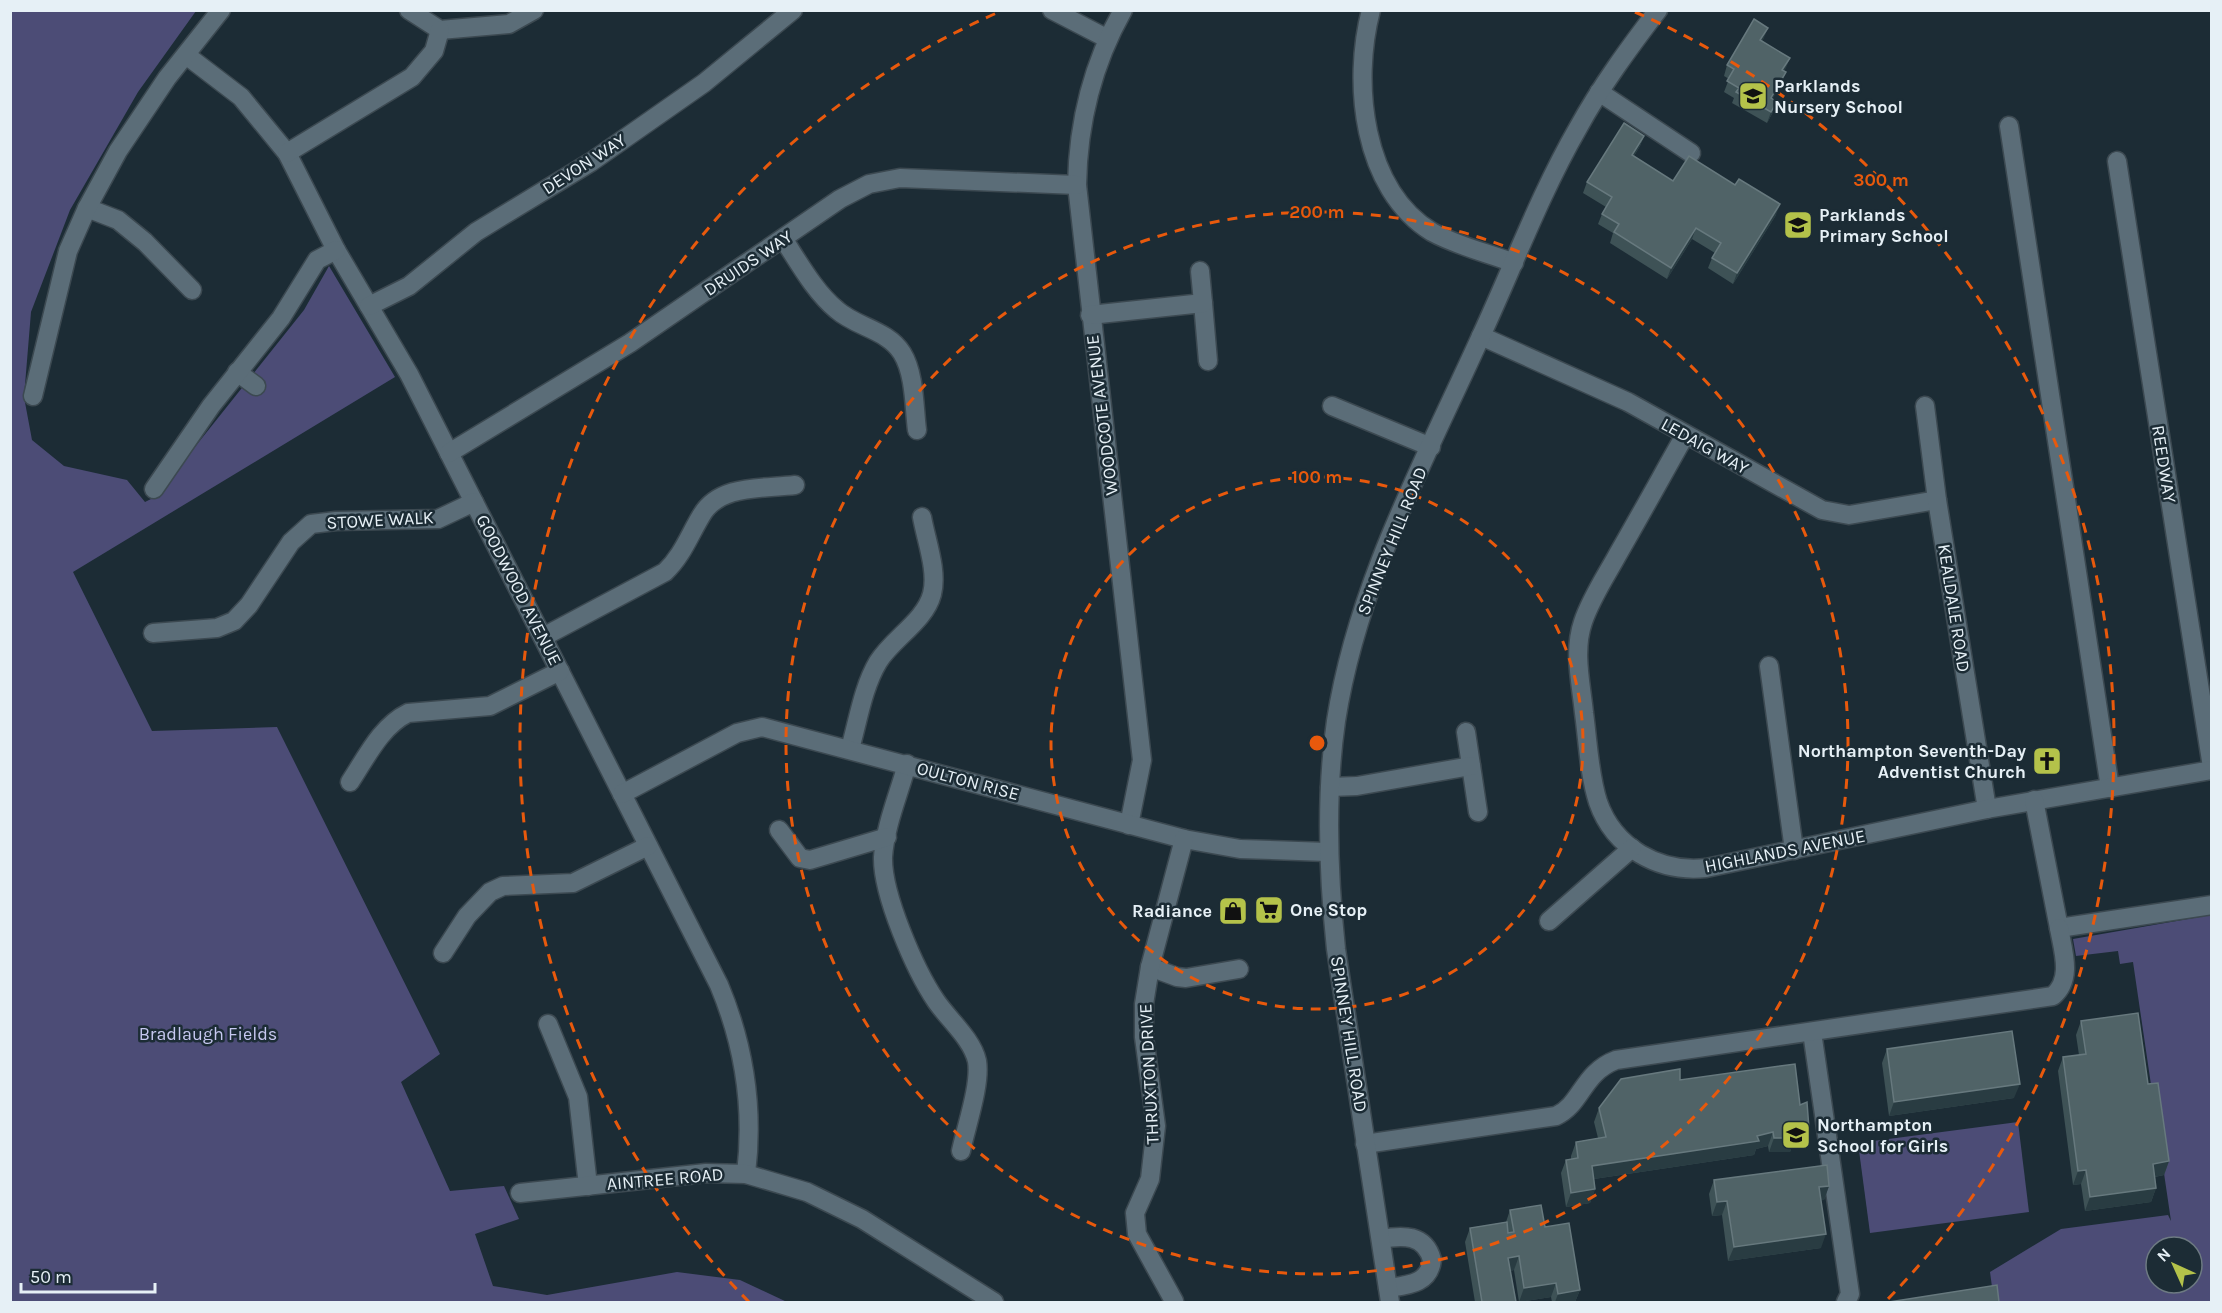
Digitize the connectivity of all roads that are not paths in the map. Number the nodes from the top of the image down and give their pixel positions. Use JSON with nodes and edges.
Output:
{"nodes":[{"id":1,"x":220,"y":10,"type":"edge"},
{"id":2,"x":409,"y":10,"type":"edge"},
{"id":3,"x":534,"y":10,"type":"edge"},
{"id":4,"x":1052,"y":10,"type":"edge"},
{"id":5,"x":1122,"y":10,"type":"edge"},
{"id":6,"x":1371,"y":10,"type":"edge"},
{"id":7,"x":1658,"y":10,"type":"edge"},
{"id":8,"x":792,"y":11,"type":"edge"},
{"id":9,"x":440,"y":30,"type":"junction"},
{"id":10,"x":1108,"y":39,"type":"junction"},
{"id":11,"x":186,"y":55,"type":"junction"},
{"id":12,"x":1599,"y":92,"type":"junction"},
{"id":13,"x":2009,"y":126,"type":"dead end"},
{"id":14,"x":287,"y":153,"type":"junction"},
{"id":15,"x":1691,"y":153,"type":"dead end"},
{"id":16,"x":2117,"y":161,"type":"dead end"},
{"id":17,"x":1077,"y":185,"type":"junction"},
{"id":18,"x":87,"y":208,"type":"junction"},
{"id":19,"x":784,"y":240,"type":"junction"},
{"id":20,"x":336,"y":250,"type":"junction"},
{"id":21,"x":1514,"y":262,"type":"junction"},
{"id":22,"x":1200,"y":271,"type":"dead end"},
{"id":23,"x":192,"y":290,"type":"dead end"},
{"id":24,"x":1203,"y":303,"type":"junction"},
{"id":25,"x":369,"y":306,"type":"junction"},
{"id":26,"x":1090,"y":315,"type":"junction"},
{"id":27,"x":1481,"y":336,"type":"junction"},
{"id":28,"x":1208,"y":361,"type":"dead end"},
{"id":29,"x":237,"y":372,"type":"junction"},
{"id":30,"x":256,"y":386,"type":"dead end"},
{"id":31,"x":33,"y":396,"type":"dead end"},
{"id":32,"x":1332,"y":406,"type":"dead end"},
{"id":33,"x":1924,"y":406,"type":"dead end"},
{"id":34,"x":917,"y":430,"type":"dead end"},
{"id":35,"x":1685,"y":435,"type":"junction"},
{"id":36,"x":1431,"y":447,"type":"junction"},
{"id":37,"x":449,"y":453,"type":"junction"},
{"id":38,"x":795,"y":485,"type":"dead end"},
{"id":39,"x":154,"y":489,"type":"dead end"},
{"id":40,"x":1937,"y":500,"type":"junction"},
{"id":41,"x":474,"y":502,"type":"junction"},
{"id":42,"x":922,"y":517,"type":"dead end"},
{"id":43,"x":153,"y":633,"type":"dead end"},
{"id":44,"x":543,"y":637,"type":"junction"},
{"id":45,"x":1769,"y":666,"type":"dead end"},
{"id":46,"x":560,"y":671,"type":"junction"},
{"id":47,"x":1466,"y":732,"type":"dead end"},
{"id":48,"x":850,"y":749,"type":"junction"},
{"id":49,"x":907,"y":764,"type":"junction"},
{"id":50,"x":1471,"y":766,"type":"junction"},
{"id":51,"x":2211,"y":769,"type":"edge"},
{"id":52,"x":350,"y":782,"type":"dead end"},
{"id":53,"x":1330,"y":787,"type":"junction"},
{"id":54,"x":2110,"y":788,"type":"junction"},
{"id":55,"x":622,"y":794,"type":"junction"},
{"id":56,"x":2034,"y":800,"type":"junction"},
{"id":57,"x":1987,"y":809,"type":"junction"},
{"id":58,"x":1478,"y":812,"type":"dead end"},
{"id":59,"x":1129,"y":825,"type":"junction"},
{"id":60,"x":779,"y":830,"type":"dead end"},
{"id":61,"x":887,"y":837,"type":"junction"},
{"id":62,"x":1184,"y":839,"type":"junction"},
{"id":63,"x":648,"y":846,"type":"junction"},
{"id":64,"x":1632,"y":848,"type":"junction"},
{"id":65,"x":1794,"y":850,"type":"junction"},
{"id":66,"x":1328,"y":852,"type":"junction"},
{"id":67,"x":2211,"y":905,"type":"edge"},
{"id":68,"x":1549,"y":921,"type":"dead end"},
{"id":69,"x":2060,"y":928,"type":"junction"},
{"id":70,"x":443,"y":952,"type":"dead end"},
{"id":71,"x":1150,"y":967,"type":"junction"},
{"id":72,"x":1239,"y":969,"type":"dead end"},
{"id":73,"x":548,"y":1024,"type":"dead end"},
{"id":74,"x":1812,"y":1032,"type":"junction"},
{"id":75,"x":1365,"y":1144,"type":"junction"},
{"id":76,"x":961,"y":1151,"type":"dead end"},
{"id":77,"x":746,"y":1174,"type":"junction"},
{"id":78,"x":588,"y":1186,"type":"junction"},
{"id":79,"x":520,"y":1193,"type":"dead end"},
{"id":80,"x":1381,"y":1239,"type":"junction"},
{"id":81,"x":1389,"y":1295,"type":"edge"},
{"id":82,"x":1174,"y":1301,"type":"dead end"},
{"id":83,"x":994,"y":1302,"type":"edge"},
{"id":84,"x":1846,"y":1302,"type":"edge"}],
"edges":[{"from":1,"to":11,"type":"street"},
{"from":2,"to":9,"type":"street"},
{"from":3,"to":9,"type":"street"},
{"from":4,"to":10,"type":"street"},
{"from":5,"to":10,"type":"street","name":"WOODCOTE AVENUE"},
{"from":6,"to":21,"type":"street"},
{"from":7,"to":12,"type":"street","name":"SPINNEY HILL ROAD"},
{"from":8,"to":25,"type":"street","name":"DEVON WAY"},
{"from":9,"to":14,"type":"street"},
{"from":10,"to":17,"type":"street","name":"WOODCOTE AVENUE"},
{"from":11,"to":14,"type":"street","name":"GOODWOOD AVENUE"},
{"from":11,"to":18,"type":"street"},
{"from":12,"to":15,"type":"street"},
{"from":12,"to":21,"type":"street","name":"SPINNEY HILL ROAD"},
{"from":13,"to":54,"type":"street"},
{"from":14,"to":20,"type":"street","name":"GOODWOOD AVENUE"},
{"from":16,"to":51,"type":"street","name":"REEDWAY"},
{"from":17,"to":19,"type":"street","name":"DRUIDS WAY"},
{"from":17,"to":26,"type":"street","name":"WOODCOTE AVENUE"},
{"from":18,"to":23,"type":"street"},
{"from":18,"to":31,"type":"street"},
{"from":19,"to":34,"type":"street"},
{"from":19,"to":37,"type":"street","name":"DRUIDS WAY"},
{"from":20,"to":25,"type":"street","name":"GOODWOOD AVENUE"},
{"from":20,"to":29,"type":"street"},
{"from":21,"to":27,"type":"street","name":"SPINNEY HILL ROAD"},
{"from":22,"to":24,"type":"street"},
{"from":24,"to":26,"type":"street"},
{"from":24,"to":28,"type":"street"},
{"from":25,"to":37,"type":"street","name":"GOODWOOD AVENUE"},
{"from":26,"to":59,"type":"street","name":"WOODCOTE AVENUE"},
{"from":27,"to":35,"type":"street","name":"LEDAIG WAY"},
{"from":27,"to":36,"type":"street","name":"SPINNEY HILL ROAD"},
{"from":29,"to":30,"type":"street"},
{"from":29,"to":39,"type":"street"},
{"from":32,"to":36,"type":"street"},
{"from":33,"to":40,"type":"street","name":"KEALDALE ROAD"},
{"from":35,"to":40,"type":"street","name":"LEDAIG WAY"},
{"from":35,"to":64,"type":"street","name":"HIGHLANDS AVENUE"},
{"from":36,"to":53,"type":"street","name":"SPINNEY HILL ROAD"},
{"from":37,"to":41,"type":"street","name":"GOODWOOD AVENUE"},
{"from":38,"to":44,"type":"street"},
{"from":40,"to":57,"type":"street","name":"KEALDALE ROAD"},
{"from":41,"to":43,"type":"street","name":"STOWE WALK"},
{"from":41,"to":44,"type":"street","name":"GOODWOOD AVENUE"},
{"from":42,"to":48,"type":"street"},
{"from":44,"to":46,"type":"street","name":"GOODWOOD AVENUE"},
{"from":45,"to":65,"type":"street"},
{"from":46,"to":52,"type":"street"},
{"from":46,"to":55,"type":"street","name":"GOODWOOD AVENUE"},
{"from":47,"to":50,"type":"street"},
{"from":48,"to":49,"type":"street","name":"OULTON RISE"},
{"from":48,"to":55,"type":"street","name":"OULTON RISE"},
{"from":49,"to":59,"type":"street","name":"OULTON RISE"},
{"from":49,"to":61,"type":"street"},
{"from":50,"to":53,"type":"street"},
{"from":50,"to":58,"type":"street"},
{"from":51,"to":54,"type":"street","name":"HIGHLANDS AVENUE"},
{"from":53,"to":66,"type":"street","name":"SPINNEY HILL ROAD"},
{"from":54,"to":56,"type":"street","name":"HIGHLANDS AVENUE"},
{"from":55,"to":63,"type":"street","name":"GOODWOOD AVENUE"},
{"from":56,"to":57,"type":"street","name":"HIGHLANDS AVENUE"},
{"from":56,"to":69,"type":"street"},
{"from":57,"to":65,"type":"street","name":"HIGHLANDS AVENUE"},
{"from":59,"to":62,"type":"street","name":"OULTON RISE"},
{"from":60,"to":61,"type":"street"},
{"from":61,"to":76,"type":"street"},
{"from":62,"to":66,"type":"street","name":"OULTON RISE"},
{"from":62,"to":71,"type":"street","name":"THRUXTON DRIVE"},
{"from":63,"to":70,"type":"street"},
{"from":63,"to":77,"type":"street","name":"GOODWOOD AVENUE"},
{"from":64,"to":65,"type":"street","name":"HIGHLANDS AVENUE"},
{"from":64,"to":68,"type":"street"},
{"from":66,"to":75,"type":"street","name":"SPINNEY HILL ROAD"},
{"from":67,"to":69,"type":"street"},
{"from":69,"to":74,"type":"street"},
{"from":71,"to":72,"type":"street"},
{"from":71,"to":82,"type":"street","name":"THRUXTON DRIVE"},
{"from":73,"to":78,"type":"street"},
{"from":74,"to":75,"type":"street"},
{"from":74,"to":84,"type":"street"},
{"from":75,"to":80,"type":"street","name":"SPINNEY HILL ROAD"},
{"from":77,"to":78,"type":"street","name":"AINTREE ROAD"},
{"from":77,"to":83,"type":"street","name":"AINTREE ROAD"},
{"from":78,"to":79,"type":"street","name":"AINTREE ROAD"},
{"from":80,"to":81,"type":"street","name":"SPINNEY HILL ROAD"},
{"from":80,"to":81,"type":"street"}]}
